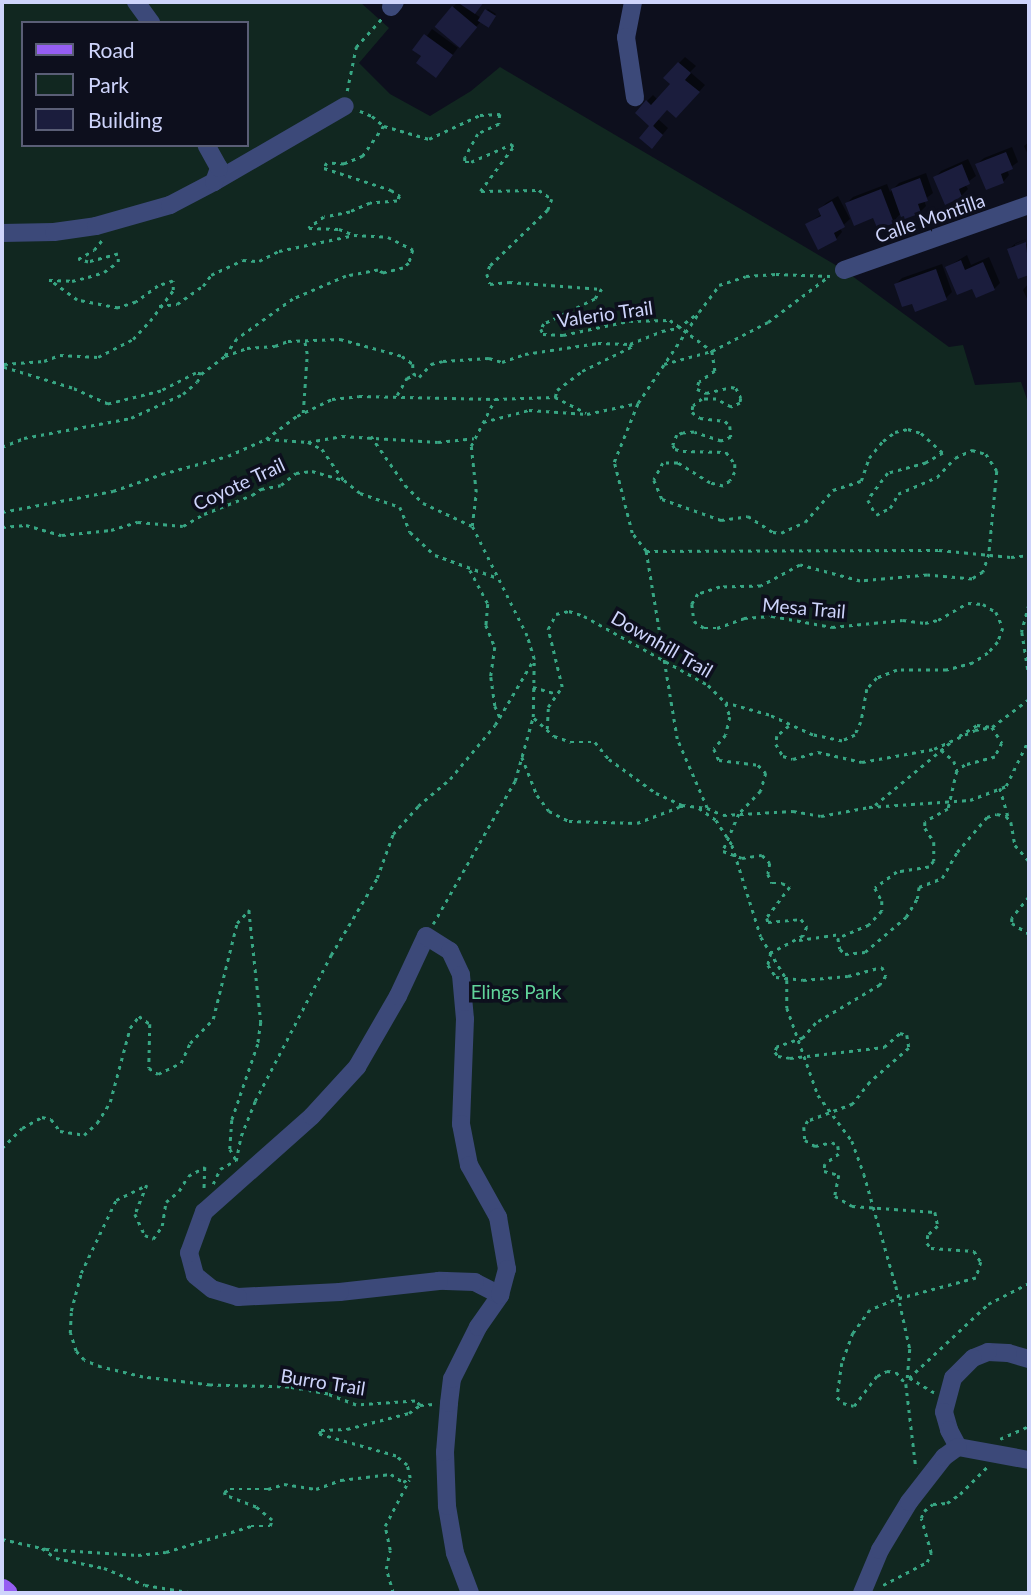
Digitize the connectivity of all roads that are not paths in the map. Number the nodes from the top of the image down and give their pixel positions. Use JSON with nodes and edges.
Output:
{"nodes":[{"id":1,"x":136,"y":2,"type":"edge"},
{"id":2,"x":634,"y":2,"type":"edge"},
{"id":3,"x":150,"y":21,"type":"edge"},
{"id":4,"x":635,"y":97,"type":"dead end"},
{"id":5,"x":345,"y":106,"type":"road end"},
{"id":6,"x":207,"y":147,"type":"edge"},
{"id":7,"x":214,"y":182,"type":"junction"},
{"id":8,"x":1029,"y":205,"type":"edge"},
{"id":9,"x":2,"y":233,"type":"edge"},
{"id":10,"x":837,"y":273,"type":"road end"},
{"id":11,"x":500,"y":1295,"type":"junction"},
{"id":12,"x":1029,"y":1359,"type":"edge"},
{"id":13,"x":958,"y":1447,"type":"junction"},
{"id":14,"x":1029,"y":1460,"type":"edge"},
{"id":15,"x":2,"y":1590,"type":"edge"},
{"id":16,"x":871,"y":1591,"type":"edge"},
{"id":17,"x":7,"y":1593,"type":"edge"},
{"id":18,"x":470,"y":1593,"type":"edge"}],
"edges":[{"from":1,"to":3,"type":"street"},
{"from":2,"to":4,"type":"street"},
{"from":5,"to":7,"type":"street"},
{"from":6,"to":7,"type":"street"},
{"from":7,"to":9,"type":"street"},
{"from":8,"to":10,"type":"street","name":"Calle Montilla"},
{"from":11,"to":11,"type":"street"},
{"from":11,"to":18,"type":"street"},
{"from":12,"to":13,"type":"street"},
{"from":13,"to":14,"type":"street"},
{"from":13,"to":16,"type":"street"},
{"from":15,"to":17,"type":"main road"}]}
